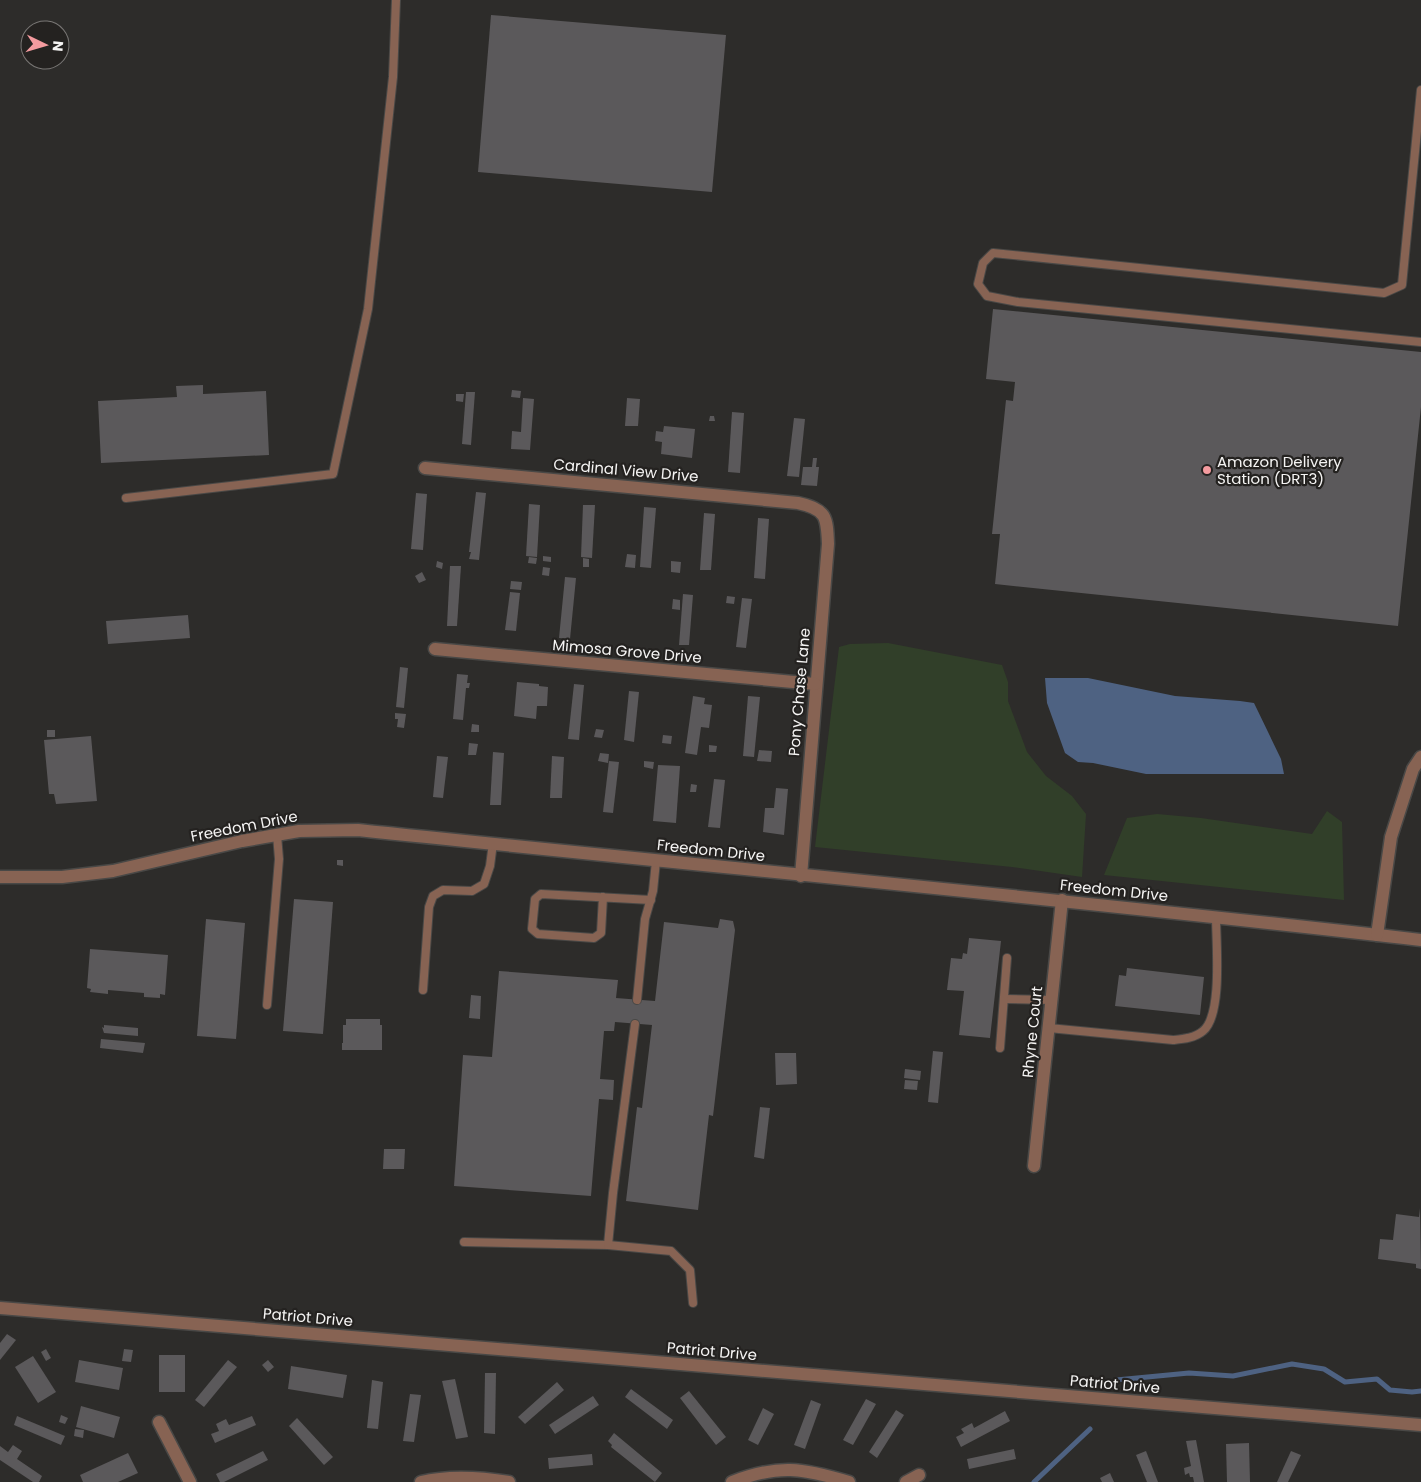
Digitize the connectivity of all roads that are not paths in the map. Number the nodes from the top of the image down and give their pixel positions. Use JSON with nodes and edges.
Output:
{"nodes":[{"id":1,"x":396,"y":0,"type":"edge"},
{"id":2,"x":1421,"y":90,"type":"edge"},
{"id":3,"x":1421,"y":342,"type":"edge"},
{"id":4,"x":425,"y":468,"type":"dead end"},
{"id":5,"x":126,"y":498,"type":"dead end"},
{"id":6,"x":821,"y":512,"type":"joint"},
{"id":7,"x":435,"y":649,"type":"dead end"},
{"id":8,"x":816,"y":684,"type":"junction"},
{"id":9,"x":1421,"y":756,"type":"edge"},
{"id":10,"x":277,"y":835,"type":"junction"},
{"id":11,"x":493,"y":843,"type":"junction"},
{"id":12,"x":656,"y":861,"type":"junction"},
{"id":13,"x":801,"y":876,"type":"junction"},
{"id":14,"x":0,"y":877,"type":"edge"},
{"id":15,"x":603,"y":897,"type":"junction"},
{"id":16,"x":651,"y":900,"type":"junction"},
{"id":17,"x":1062,"y":900,"type":"junction"},
{"id":18,"x":1216,"y":917,"type":"junction"},
{"id":19,"x":1377,"y":935,"type":"junction"},
{"id":20,"x":1421,"y":940,"type":"edge"},
{"id":21,"x":1008,"y":958,"type":"dead end"},
{"id":22,"x":423,"y":990,"type":"dead end"},
{"id":23,"x":1004,"y":999,"type":"junction"},
{"id":24,"x":637,"y":1000,"type":"dead end"},
{"id":25,"x":1052,"y":1000,"type":"junction"},
{"id":26,"x":267,"y":1005,"type":"dead end"},
{"id":27,"x":635,"y":1024,"type":"dead end"},
{"id":28,"x":1049,"y":1028,"type":"junction"},
{"id":29,"x":1000,"y":1048,"type":"dead end"},
{"id":30,"x":1034,"y":1166,"type":"dead end"},
{"id":31,"x":464,"y":1242,"type":"dead end"},
{"id":32,"x":608,"y":1245,"type":"junction"},
{"id":33,"x":693,"y":1303,"type":"dead end"},
{"id":34,"x":0,"y":1308,"type":"edge"},
{"id":35,"x":159,"y":1422,"type":"dead end"},
{"id":36,"x":1421,"y":1425,"type":"edge"},
{"id":37,"x":919,"y":1475,"type":"dead end"},
{"id":38,"x":190,"y":1482,"type":"edge"},
{"id":39,"x":421,"y":1482,"type":"edge"},
{"id":40,"x":509,"y":1482,"type":"edge"},
{"id":41,"x":732,"y":1482,"type":"edge"},
{"id":42,"x":849,"y":1482,"type":"edge"},
{"id":43,"x":906,"y":1482,"type":"edge"}],
"edges":[{"from":1,"to":5,"type":"lane"},
{"from":2,"to":3,"type":"lane"},
{"from":4,"to":6,"type":"street","name":"Cardinal View Drive"},
{"from":6,"to":8,"type":"street","name":"Pony Chase Lane"},
{"from":7,"to":8,"type":"street","name":"Mimosa Grove Drive"},
{"from":8,"to":13,"type":"street","name":"Pony Chase Lane"},
{"from":9,"to":19,"type":"street"},
{"from":10,"to":11,"type":"street","name":"Freedom Drive"},
{"from":10,"to":14,"type":"street","name":"Freedom Drive"},
{"from":10,"to":26,"type":"lane"},
{"from":11,"to":12,"type":"street","name":"Freedom Drive"},
{"from":11,"to":22,"type":"lane"},
{"from":12,"to":13,"type":"street","name":"Freedom Drive"},
{"from":12,"to":16,"type":"lane"},
{"from":13,"to":17,"type":"street","name":"Freedom Drive"},
{"from":15,"to":15,"type":"lane"},
{"from":15,"to":16,"type":"lane"},
{"from":16,"to":24,"type":"lane"},
{"from":17,"to":18,"type":"street","name":"Freedom Drive"},
{"from":17,"to":25,"type":"street","name":"Rhyne Court"},
{"from":18,"to":19,"type":"street","name":"Freedom Drive"},
{"from":18,"to":28,"type":"lane"},
{"from":19,"to":20,"type":"street","name":"Freedom Drive"},
{"from":21,"to":23,"type":"lane"},
{"from":23,"to":25,"type":"lane"},
{"from":23,"to":29,"type":"lane"},
{"from":25,"to":28,"type":"street","name":"Rhyne Court"},
{"from":27,"to":32,"type":"lane"},
{"from":28,"to":30,"type":"street","name":"Rhyne Court"},
{"from":31,"to":32,"type":"lane"},
{"from":32,"to":33,"type":"lane"},
{"from":34,"to":36,"type":"street","name":"Patriot Drive"},
{"from":35,"to":38,"type":"street"},
{"from":37,"to":43,"type":"street"},
{"from":39,"to":40,"type":"street"},
{"from":41,"to":42,"type":"street"}]}
